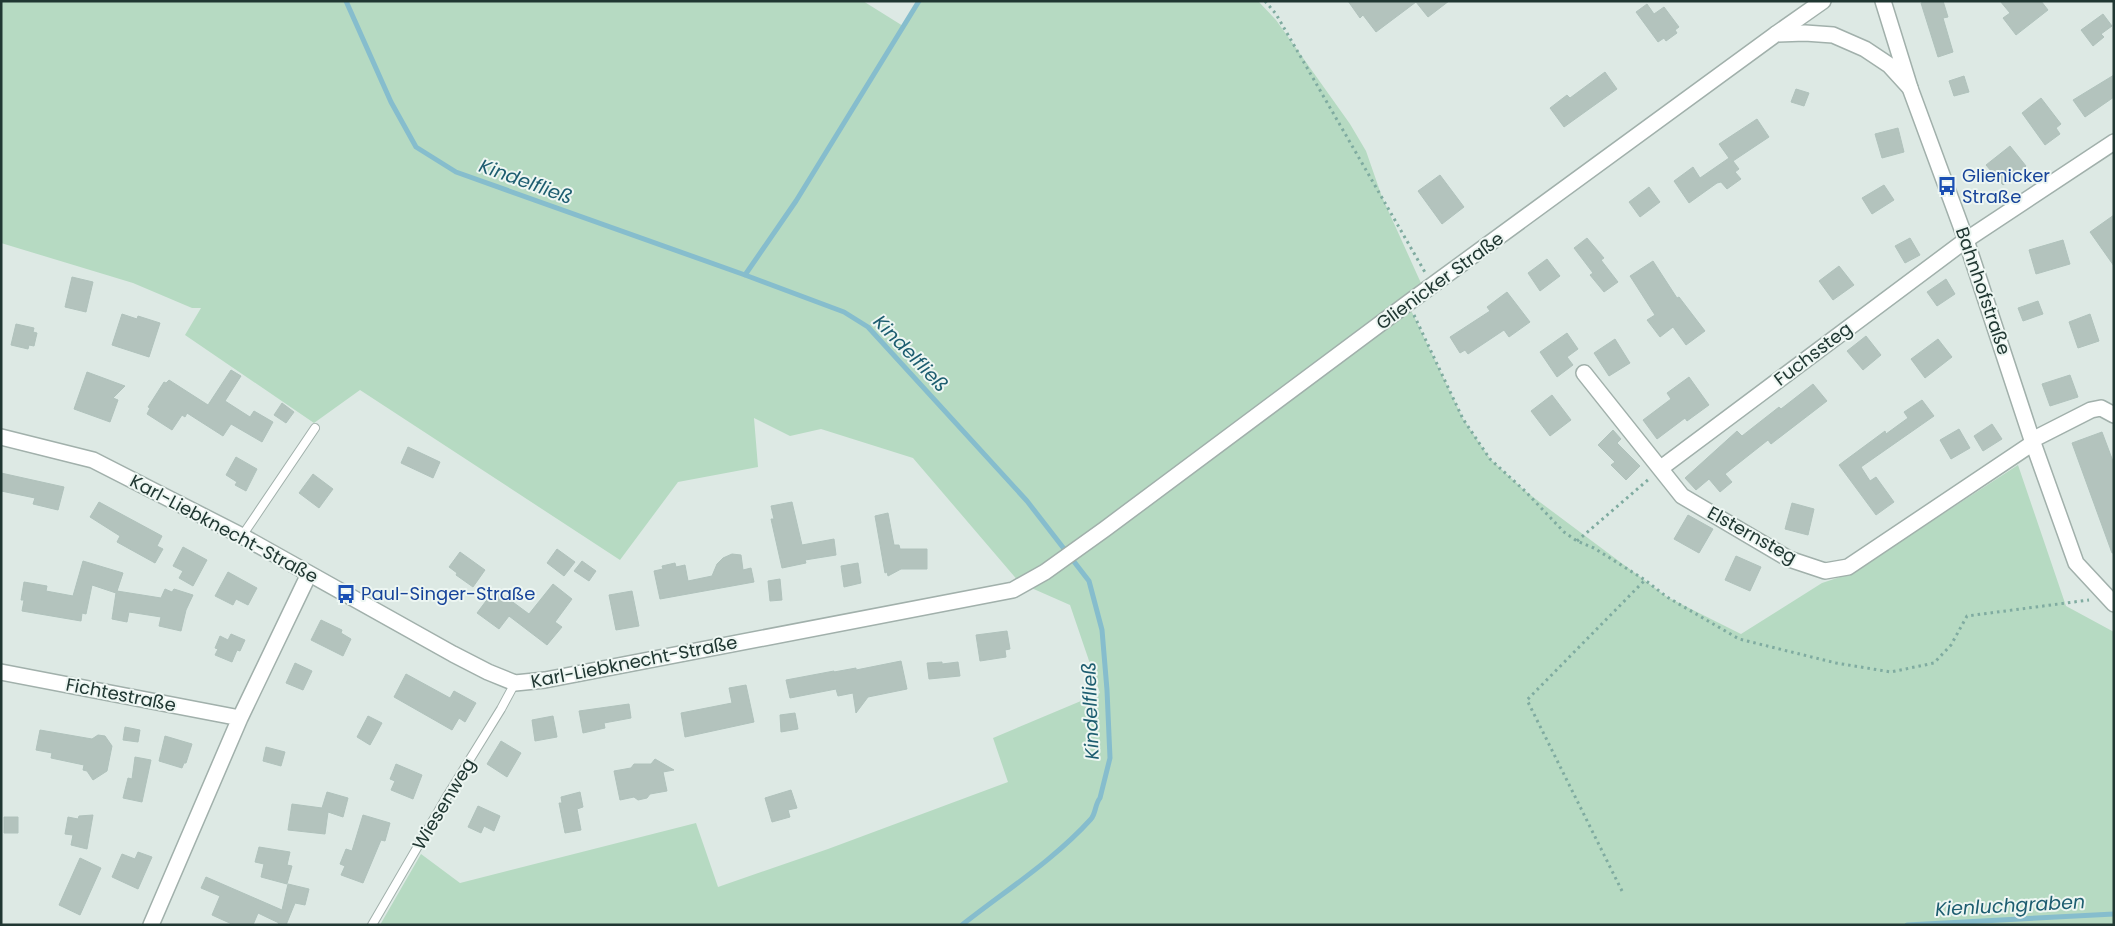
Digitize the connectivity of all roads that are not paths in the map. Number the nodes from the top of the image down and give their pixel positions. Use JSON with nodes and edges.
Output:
{"nodes":[{"id":1,"x":1823,"y":1,"type":"edge"},
{"id":2,"x":1883,"y":1,"type":"edge"},
{"id":3,"x":1776,"y":34,"type":"junction"},
{"id":4,"x":1910,"y":88,"type":"junction"},
{"id":5,"x":2114,"y":142,"type":"edge"},
{"id":6,"x":1966,"y":240,"type":"junction"},
{"id":7,"x":1584,"y":373,"type":"dead end"},
{"id":8,"x":2114,"y":415,"type":"edge"},
{"id":9,"x":315,"y":428,"type":"dead end"},
{"id":10,"x":1,"y":437,"type":"edge"},
{"id":11,"x":2033,"y":441,"type":"junction"},
{"id":12,"x":1661,"y":468,"type":"junction"},
{"id":13,"x":242,"y":536,"type":"junction"},
{"id":14,"x":1045,"y":572,"type":"joint"},
{"id":15,"x":308,"y":574,"type":"junction"},
{"id":16,"x":2111,"y":601,"type":"edge"},
{"id":17,"x":1,"y":672,"type":"edge"},
{"id":18,"x":515,"y":682,"type":"junction"},
{"id":19,"x":240,"y":718,"type":"junction"},
{"id":20,"x":151,"y":925,"type":"edge"},
{"id":21,"x":372,"y":925,"type":"edge"}],
"edges":[{"from":1,"to":3,"type":"street","name":"Glienicker Straße"},
{"from":2,"to":4,"type":"street","name":"Bahnhofstraße"},
{"from":3,"to":4,"type":"street"},
{"from":3,"to":14,"type":"street","name":"Glienicker Straße"},
{"from":4,"to":6,"type":"street","name":"Bahnhofstraße"},
{"from":5,"to":6,"type":"street","name":"Fuchssteg"},
{"from":6,"to":11,"type":"street","name":"Bahnhofstraße"},
{"from":6,"to":12,"type":"street","name":"Fuchssteg"},
{"from":7,"to":12,"type":"street","name":"Elsternsteg"},
{"from":8,"to":11,"type":"street"},
{"from":9,"to":13,"type":"lane"},
{"from":10,"to":13,"type":"street","name":"Karl-Liebknecht-Straße"},
{"from":11,"to":12,"type":"street","name":"Elsternsteg"},
{"from":11,"to":16,"type":"street","name":"Bahnhofstraße"},
{"from":13,"to":15,"type":"street","name":"Karl-Liebknecht-Straße"},
{"from":14,"to":18,"type":"street","name":"Karl-Liebknecht-Straße"},
{"from":15,"to":18,"type":"street","name":"Karl-Liebknecht-Straße"},
{"from":15,"to":19,"type":"street"},
{"from":17,"to":19,"type":"street","name":"Fichtestraße"},
{"from":18,"to":21,"type":"lane","name":"Wiesenweg"},
{"from":19,"to":20,"type":"street"}]}
